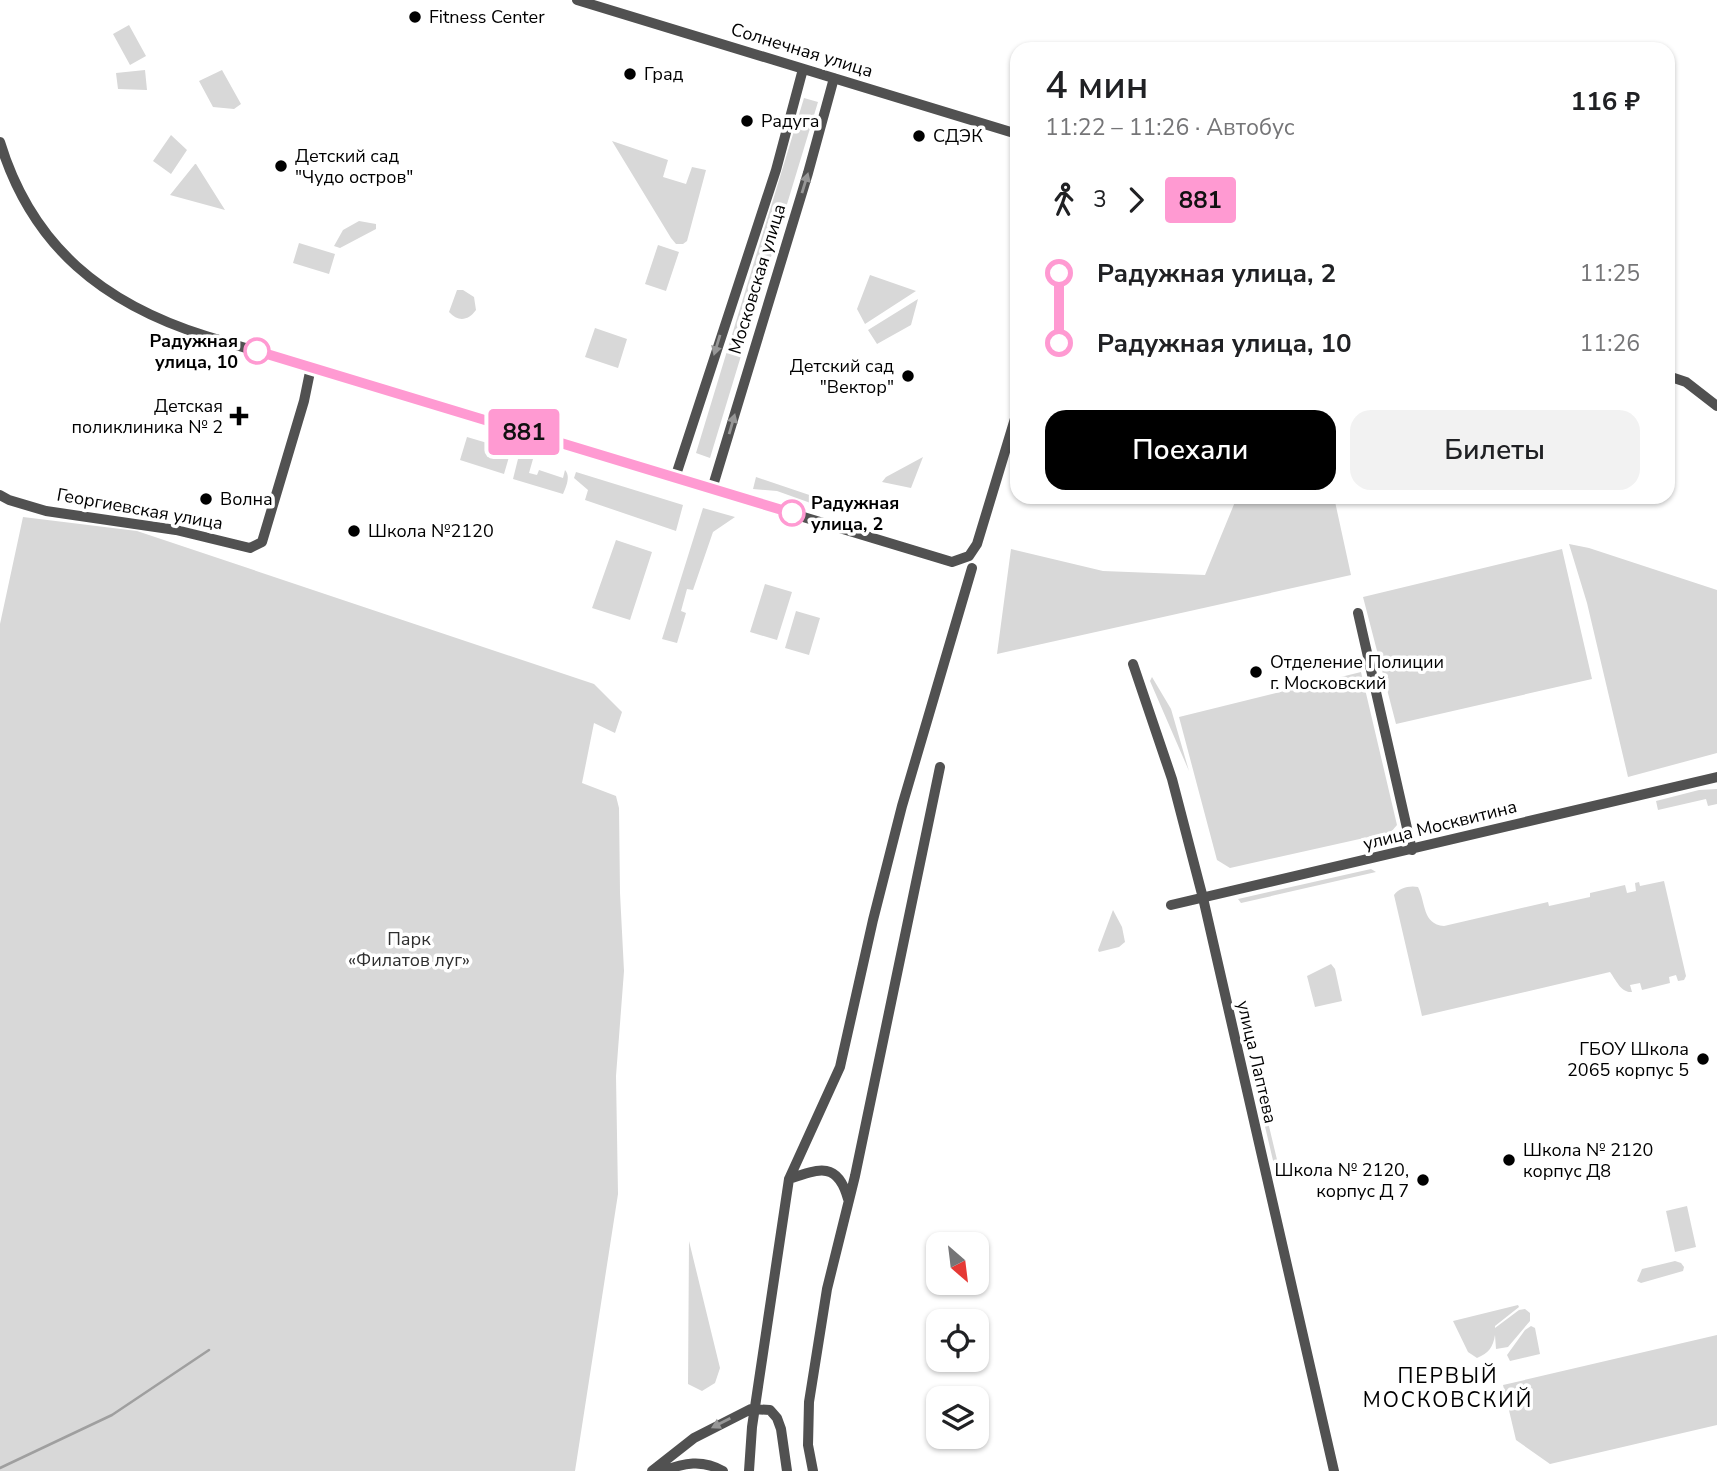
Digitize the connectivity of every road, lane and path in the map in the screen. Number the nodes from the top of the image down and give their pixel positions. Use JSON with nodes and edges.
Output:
{"nodes":[{"id":1,"x":577,"y":0,"type":"edge"},
{"id":2,"x":803,"y":69,"type":"junction"},
{"id":3,"x":834,"y":78,"type":"junction"},
{"id":4,"x":1010,"y":132,"type":"edge"},
{"id":5,"x":0,"y":142,"type":"edge"},
{"id":6,"x":311,"y":367,"type":"junction"},
{"id":7,"x":1675,"y":378,"type":"edge"},
{"id":8,"x":1717,"y":406,"type":"edge"},
{"id":9,"x":1010,"y":435,"type":"edge"},
{"id":10,"x":675,"y":478,"type":"junction"},
{"id":11,"x":712,"y":489,"type":"junction"},
{"id":12,"x":0,"y":495,"type":"edge"},
{"id":13,"x":972,"y":568,"type":"dead end"},
{"id":14,"x":1358,"y":613,"type":"dead end"},
{"id":15,"x":1133,"y":664,"type":"dead end"},
{"id":16,"x":940,"y":767,"type":"dead end"},
{"id":17,"x":1717,"y":776,"type":"edge"},
{"id":18,"x":1412,"y":850,"type":"junction"},
{"id":19,"x":1203,"y":898,"type":"junction"},
{"id":20,"x":1171,"y":905,"type":"dead end"},
{"id":21,"x":789,"y":1179,"type":"junction"},
{"id":22,"x":849,"y":1201,"type":"junction"},
{"id":23,"x":652,"y":1471,"type":"edge"},
{"id":24,"x":663,"y":1471,"type":"edge"},
{"id":25,"x":723,"y":1471,"type":"edge"},
{"id":26,"x":749,"y":1471,"type":"edge"},
{"id":27,"x":787,"y":1471,"type":"edge"},
{"id":28,"x":813,"y":1471,"type":"edge"},
{"id":29,"x":1334,"y":1471,"type":"edge"}],
"edges":[{"from":1,"to":2,"type":"street","name":"Солнечная улица"},
{"from":2,"to":3,"type":"street","name":"Солнечная улица"},
{"from":2,"to":10,"type":"street","name":"Московская улица","one_way":true},
{"from":3,"to":4,"type":"street","name":"Солнечная улица"},
{"from":11,"to":3,"type":"street","name":"Московская улица","one_way":true},
{"from":5,"to":6,"type":"street"},
{"from":6,"to":10,"type":"street"},
{"from":6,"to":12,"type":"street","name":"Георгиевская улица"},
{"from":7,"to":8,"type":"street"},
{"from":9,"to":11,"type":"street"},
{"from":10,"to":11,"type":"street"},
{"from":13,"to":21,"type":"street"},
{"from":14,"to":18,"type":"street"},
{"from":15,"to":19,"type":"street","name":"улица Лаптева"},
{"from":16,"to":22,"type":"street"},
{"from":17,"to":18,"type":"street","name":"улица Москвитина"},
{"from":18,"to":19,"type":"street","name":"улица Москвитина"},
{"from":19,"to":20,"type":"street","name":"улица Москвитина"},
{"from":19,"to":29,"type":"street","name":"улица Лаптева"},
{"from":21,"to":22,"type":"street"},
{"from":21,"to":26,"type":"street"},
{"from":22,"to":28,"type":"street"},
{"from":27,"to":23,"type":"street","one_way":true},
{"from":24,"to":25,"type":"street"}]}
